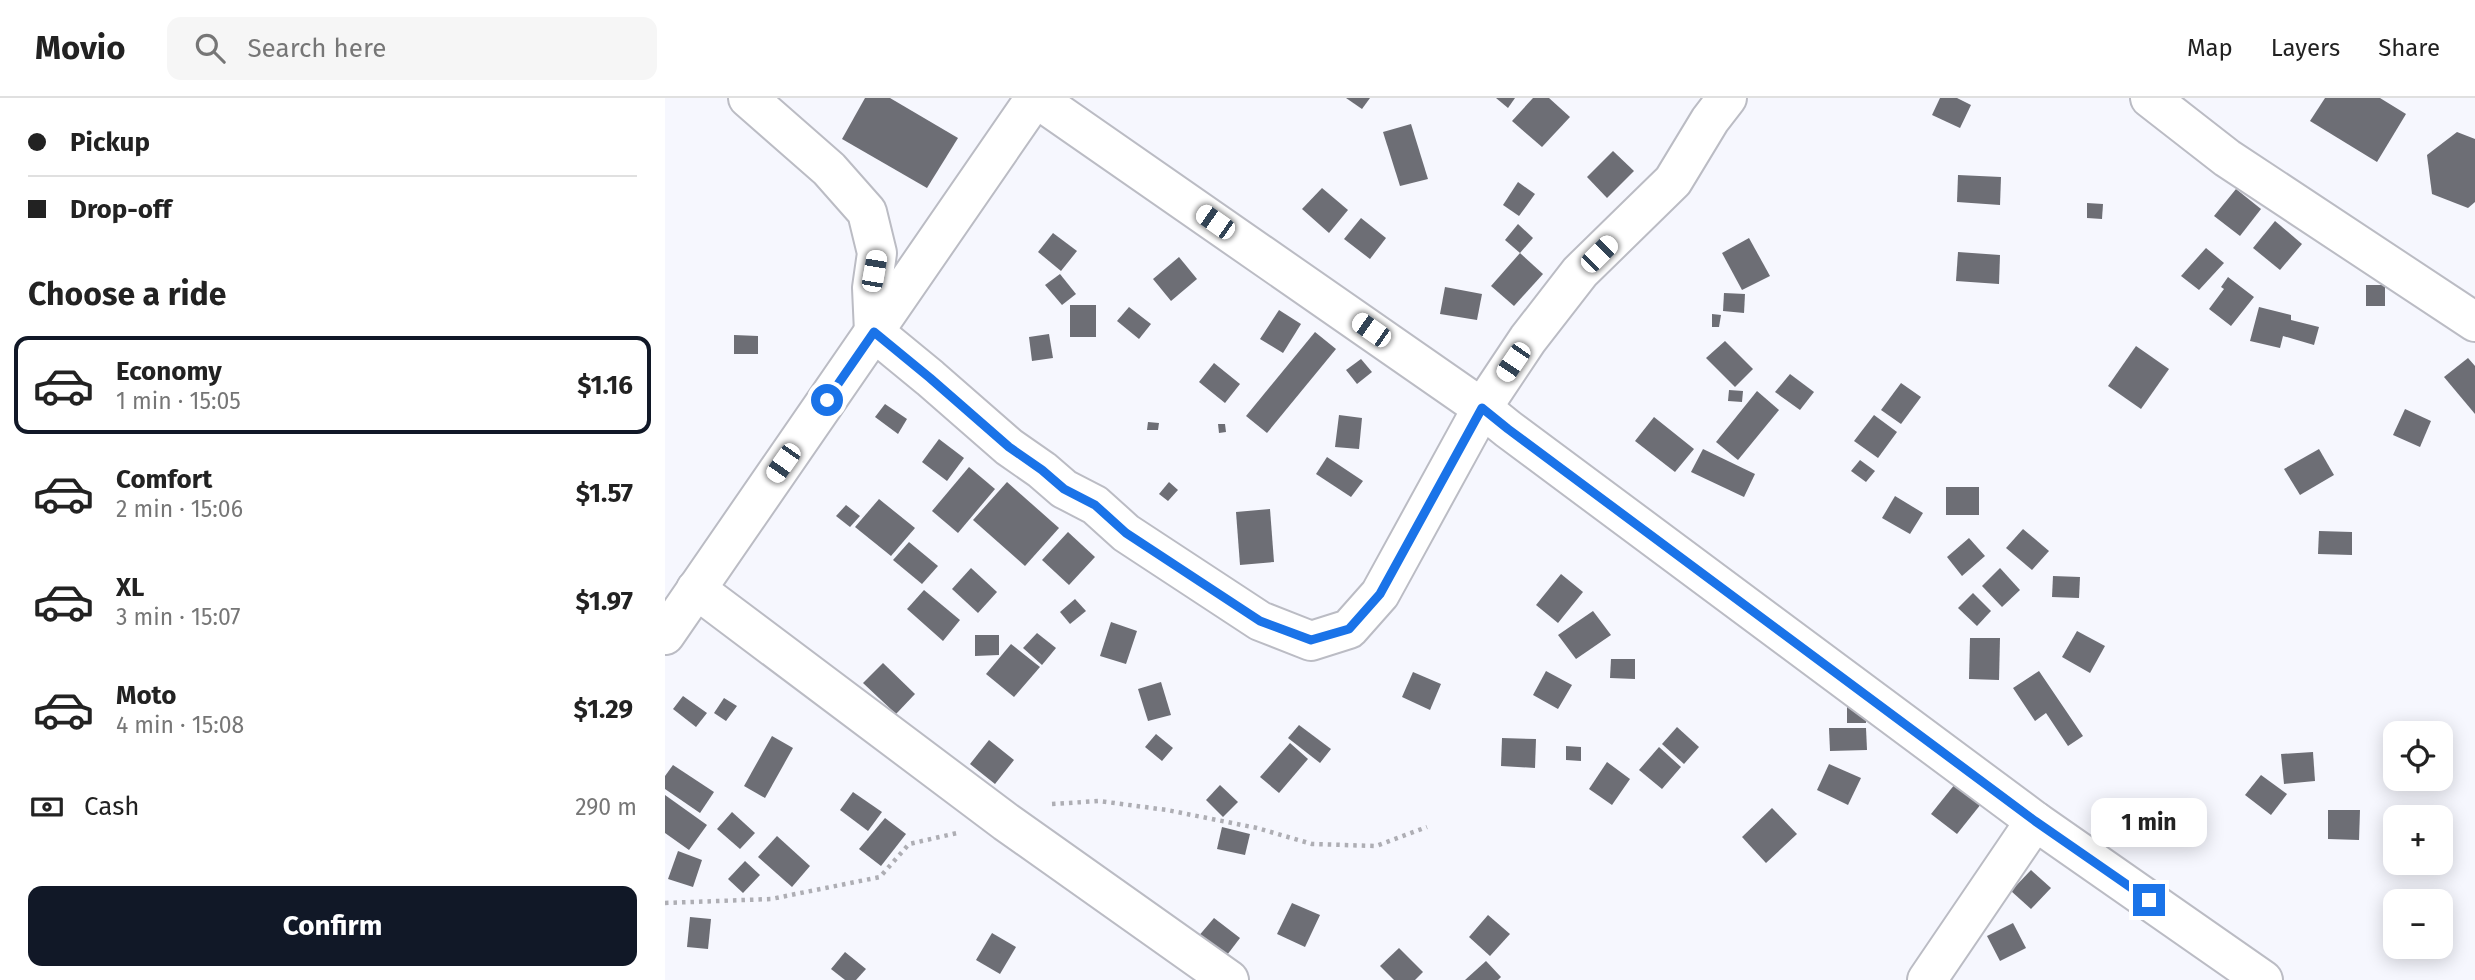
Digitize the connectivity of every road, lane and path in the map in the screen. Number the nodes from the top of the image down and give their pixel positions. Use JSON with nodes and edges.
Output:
{"nodes":[{"id":1,"x":748,"y":98,"type":"edge"},
{"id":2,"x":1035,"y":98,"type":"edge"},
{"id":3,"x":1727,"y":98,"type":"edge"},
{"id":4,"x":2150,"y":98,"type":"edge"},
{"id":5,"x":2475,"y":322,"type":"edge"},
{"id":6,"x":874,"y":332,"type":"junction"},
{"id":7,"x":1482,"y":408,"type":"junction"},
{"id":8,"x":697,"y":589,"type":"junction"},
{"id":9,"x":665,"y":635,"type":"edge"},
{"id":10,"x":2035,"y":821,"type":"junction"},
{"id":11,"x":1229,"y":980,"type":"edge"},
{"id":12,"x":1927,"y":980,"type":"edge"},
{"id":13,"x":2263,"y":980,"type":"edge"}],
"edges":[{"from":1,"to":6,"type":"street"},
{"from":2,"to":6,"type":"street"},
{"from":2,"to":7,"type":"street"},
{"from":3,"to":7,"type":"street"},
{"from":4,"to":5,"type":"street"},
{"from":6,"to":7,"type":"street"},
{"from":6,"to":8,"type":"street"},
{"from":7,"to":10,"type":"street"},
{"from":8,"to":9,"type":"street"},
{"from":8,"to":11,"type":"street"},
{"from":10,"to":12,"type":"street"},
{"from":10,"to":13,"type":"street"}]}
